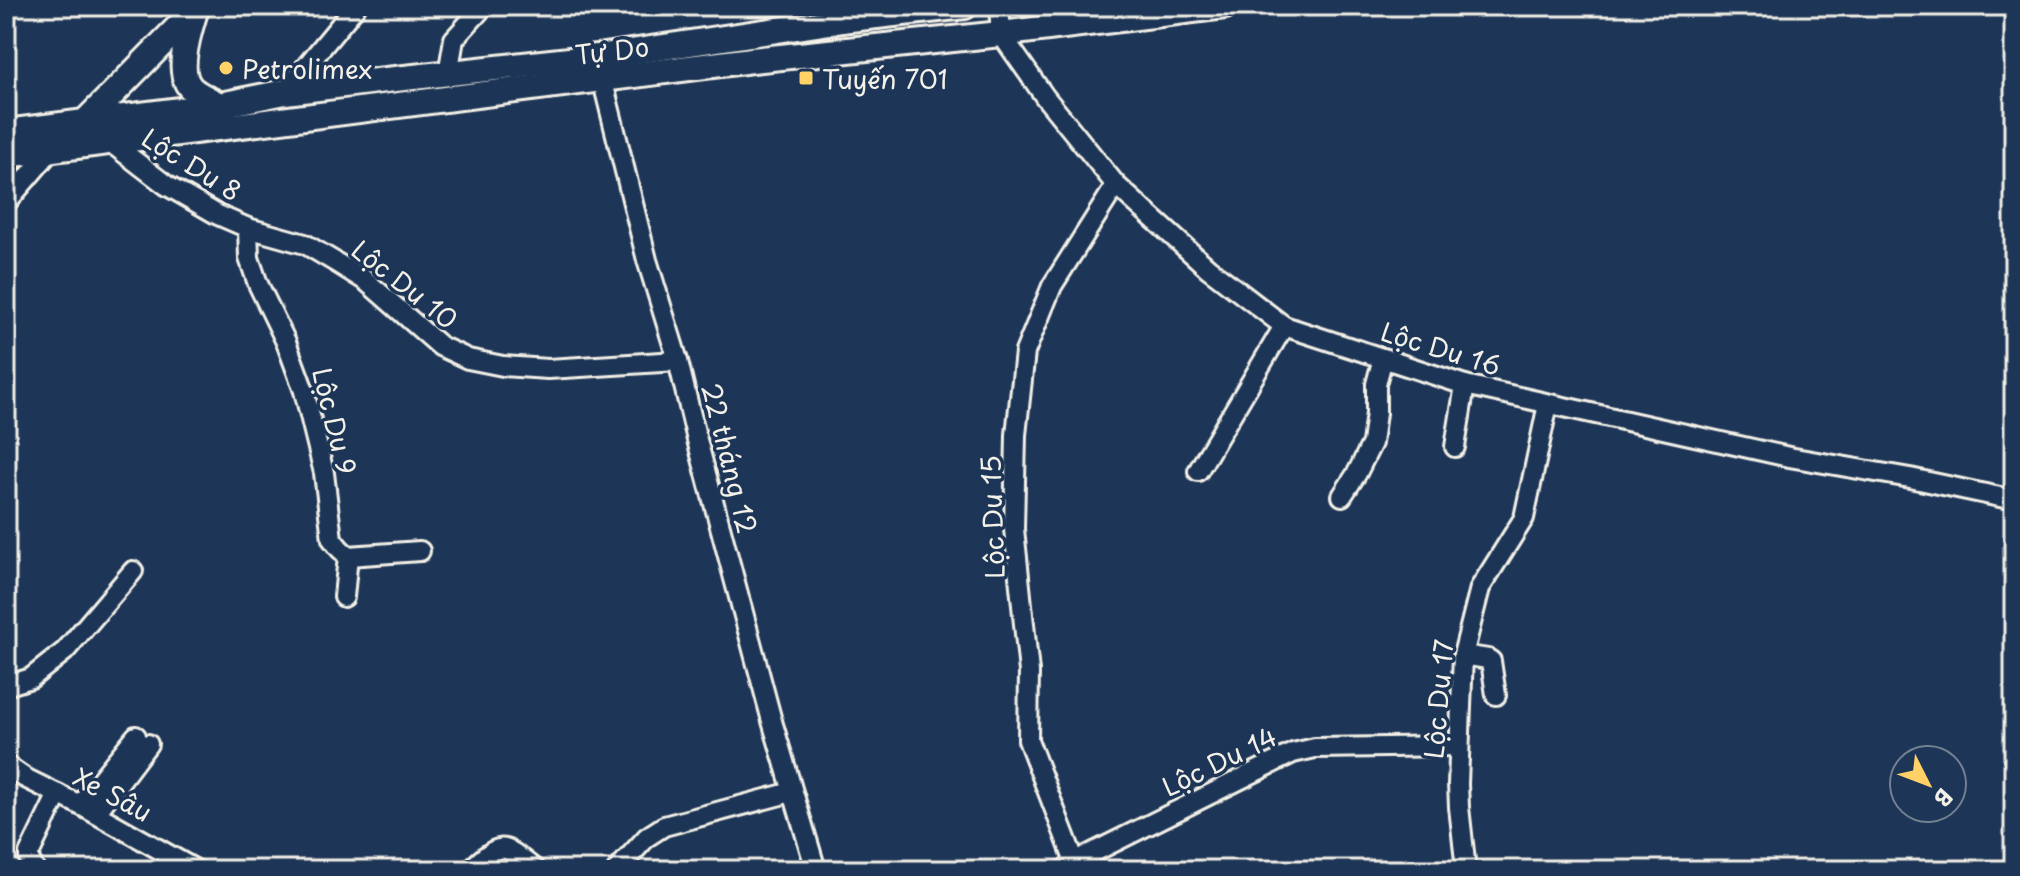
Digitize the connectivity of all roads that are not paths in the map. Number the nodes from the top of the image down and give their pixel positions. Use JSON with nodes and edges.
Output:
{"nodes":[{"id":1,"x":356,"y":6,"type":"edge"},
{"id":2,"x":484,"y":6,"type":"edge"},
{"id":3,"x":965,"y":6,"type":"edge"},
{"id":4,"x":999,"y":6,"type":"edge"},
{"id":5,"x":1225,"y":6,"type":"edge"},
{"id":6,"x":197,"y":8,"type":"edge"},
{"id":7,"x":851,"y":13,"type":"edge"},
{"id":8,"x":1001,"y":34,"type":"junction"},
{"id":9,"x":599,"y":68,"type":"junction"},
{"id":10,"x":448,"y":74,"type":"junction"},
{"id":11,"x":285,"y":92,"type":"junction"},
{"id":12,"x":220,"y":105,"type":"junction"},
{"id":13,"x":88,"y":121,"type":"junction"},
{"id":14,"x":6,"y":132,"type":"edge"},
{"id":15,"x":110,"y":142,"type":"junction"},
{"id":16,"x":52,"y":149,"type":"junction"},
{"id":17,"x":6,"y":155,"type":"edge"},
{"id":18,"x":1116,"y":185,"type":"junction"},
{"id":19,"x":6,"y":203,"type":"edge"},
{"id":20,"x":248,"y":228,"type":"junction"},
{"id":21,"x":1284,"y":326,"type":"junction"},
{"id":22,"x":1383,"y":358,"type":"junction"},
{"id":23,"x":678,"y":361,"type":"junction"},
{"id":24,"x":1465,"y":385,"type":"junction"},
{"id":25,"x":1548,"y":404,"type":"junction"},
{"id":26,"x":1455,"y":447,"type":"dead end"},
{"id":27,"x":1198,"y":471,"type":"dead end"},
{"id":28,"x":1342,"y":496,"type":"dead end"},
{"id":29,"x":2014,"y":500,"type":"edge"},
{"id":30,"x":420,"y":551,"type":"dead end"},
{"id":31,"x":348,"y":556,"type":"junction"},
{"id":32,"x":133,"y":571,"type":"dead end"},
{"id":33,"x":344,"y":597,"type":"dead end"},
{"id":34,"x":1463,"y":655,"type":"junction"},
{"id":35,"x":6,"y":686,"type":"edge"},
{"id":36,"x":1496,"y":695,"type":"dead end"},
{"id":37,"x":142,"y":740,"type":"dead end"},
{"id":38,"x":1459,"y":746,"type":"junction"},
{"id":39,"x":6,"y":765,"type":"edge"},
{"id":40,"x":792,"y":792,"type":"junction"},
{"id":41,"x":58,"y":794,"type":"junction"},
{"id":42,"x":88,"y":809,"type":"junction"},
{"id":43,"x":167,"y":862,"type":"edge"},
{"id":44,"x":1072,"y":867,"type":"edge"},
{"id":45,"x":35,"y":870,"type":"edge"},
{"id":46,"x":196,"y":870,"type":"edge"},
{"id":47,"x":470,"y":870,"type":"edge"},
{"id":48,"x":536,"y":870,"type":"edge"},
{"id":49,"x":617,"y":870,"type":"edge"},
{"id":50,"x":816,"y":870,"type":"edge"},
{"id":51,"x":1466,"y":870,"type":"edge"}],
"edges":[{"from":1,"to":11,"type":"street"},
{"from":2,"to":10,"type":"street"},
{"from":3,"to":7,"type":"main road","name":"Tự Do"},
{"from":4,"to":8,"type":"street"},
{"from":5,"to":8,"type":"main road","name":"Tự Do"},
{"from":6,"to":12,"type":"main road"},
{"from":6,"to":13,"type":"main road"},
{"from":7,"to":9,"type":"main road","name":"Tự Do"},
{"from":8,"to":9,"type":"main road","name":"Tự Do"},
{"from":8,"to":18,"type":"street","name":"Lộc Du 16"},
{"from":9,"to":10,"type":"main road","name":"Tự Do"},
{"from":9,"to":15,"type":"main road","name":"Tự Do"},
{"from":9,"to":23,"type":"street","name":"22 tháng 12"},
{"from":10,"to":11,"type":"main road","name":"Tự Do"},
{"from":11,"to":12,"type":"main road","name":"Tự Do"},
{"from":12,"to":13,"type":"main road","name":"Tự Do"},
{"from":13,"to":14,"type":"main road","name":"Tự Do"},
{"from":13,"to":16,"type":"main road"},
{"from":15,"to":16,"type":"main road","name":"Tự Do"},
{"from":15,"to":20,"type":"street","name":"Lộc Du 8"},
{"from":16,"to":17,"type":"main road","name":"Tự Do"},
{"from":16,"to":19,"type":"street"},
{"from":18,"to":21,"type":"street","name":"Lộc Du 16"},
{"from":18,"to":44,"type":"street","name":"Lộc Du 15"},
{"from":20,"to":23,"type":"street","name":"Lộc Du 10"},
{"from":20,"to":31,"type":"street","name":"Lộc Du 9"},
{"from":21,"to":22,"type":"street","name":"Lộc Du 16"},
{"from":21,"to":27,"type":"street"},
{"from":22,"to":24,"type":"street","name":"Lộc Du 16"},
{"from":22,"to":28,"type":"street"},
{"from":23,"to":40,"type":"street","name":"22 tháng 12"},
{"from":24,"to":25,"type":"street","name":"Lộc Du 16"},
{"from":24,"to":26,"type":"street"},
{"from":25,"to":29,"type":"street","name":"Lộc Du 16"},
{"from":25,"to":34,"type":"street","name":"Lộc Du 17"},
{"from":30,"to":31,"type":"street"},
{"from":31,"to":33,"type":"street"},
{"from":32,"to":35,"type":"street"},
{"from":34,"to":36,"type":"street"},
{"from":34,"to":38,"type":"street","name":"Lộc Du 17"},
{"from":37,"to":42,"type":"street"},
{"from":38,"to":44,"type":"street","name":"Lộc Du 14"},
{"from":38,"to":51,"type":"street","name":"Lộc Du 17"},
{"from":39,"to":41,"type":"street","name":"Xe Sâu"},
{"from":40,"to":49,"type":"street"},
{"from":40,"to":50,"type":"street","name":"22 tháng 12"},
{"from":41,"to":42,"type":"street","name":"Xe Sâu"},
{"from":41,"to":45,"type":"street"},
{"from":42,"to":43,"type":"street","name":"Xe Sâu"},
{"from":43,"to":46,"type":"street","name":"Xe Sâu"},
{"from":47,"to":48,"type":"street"}]}
